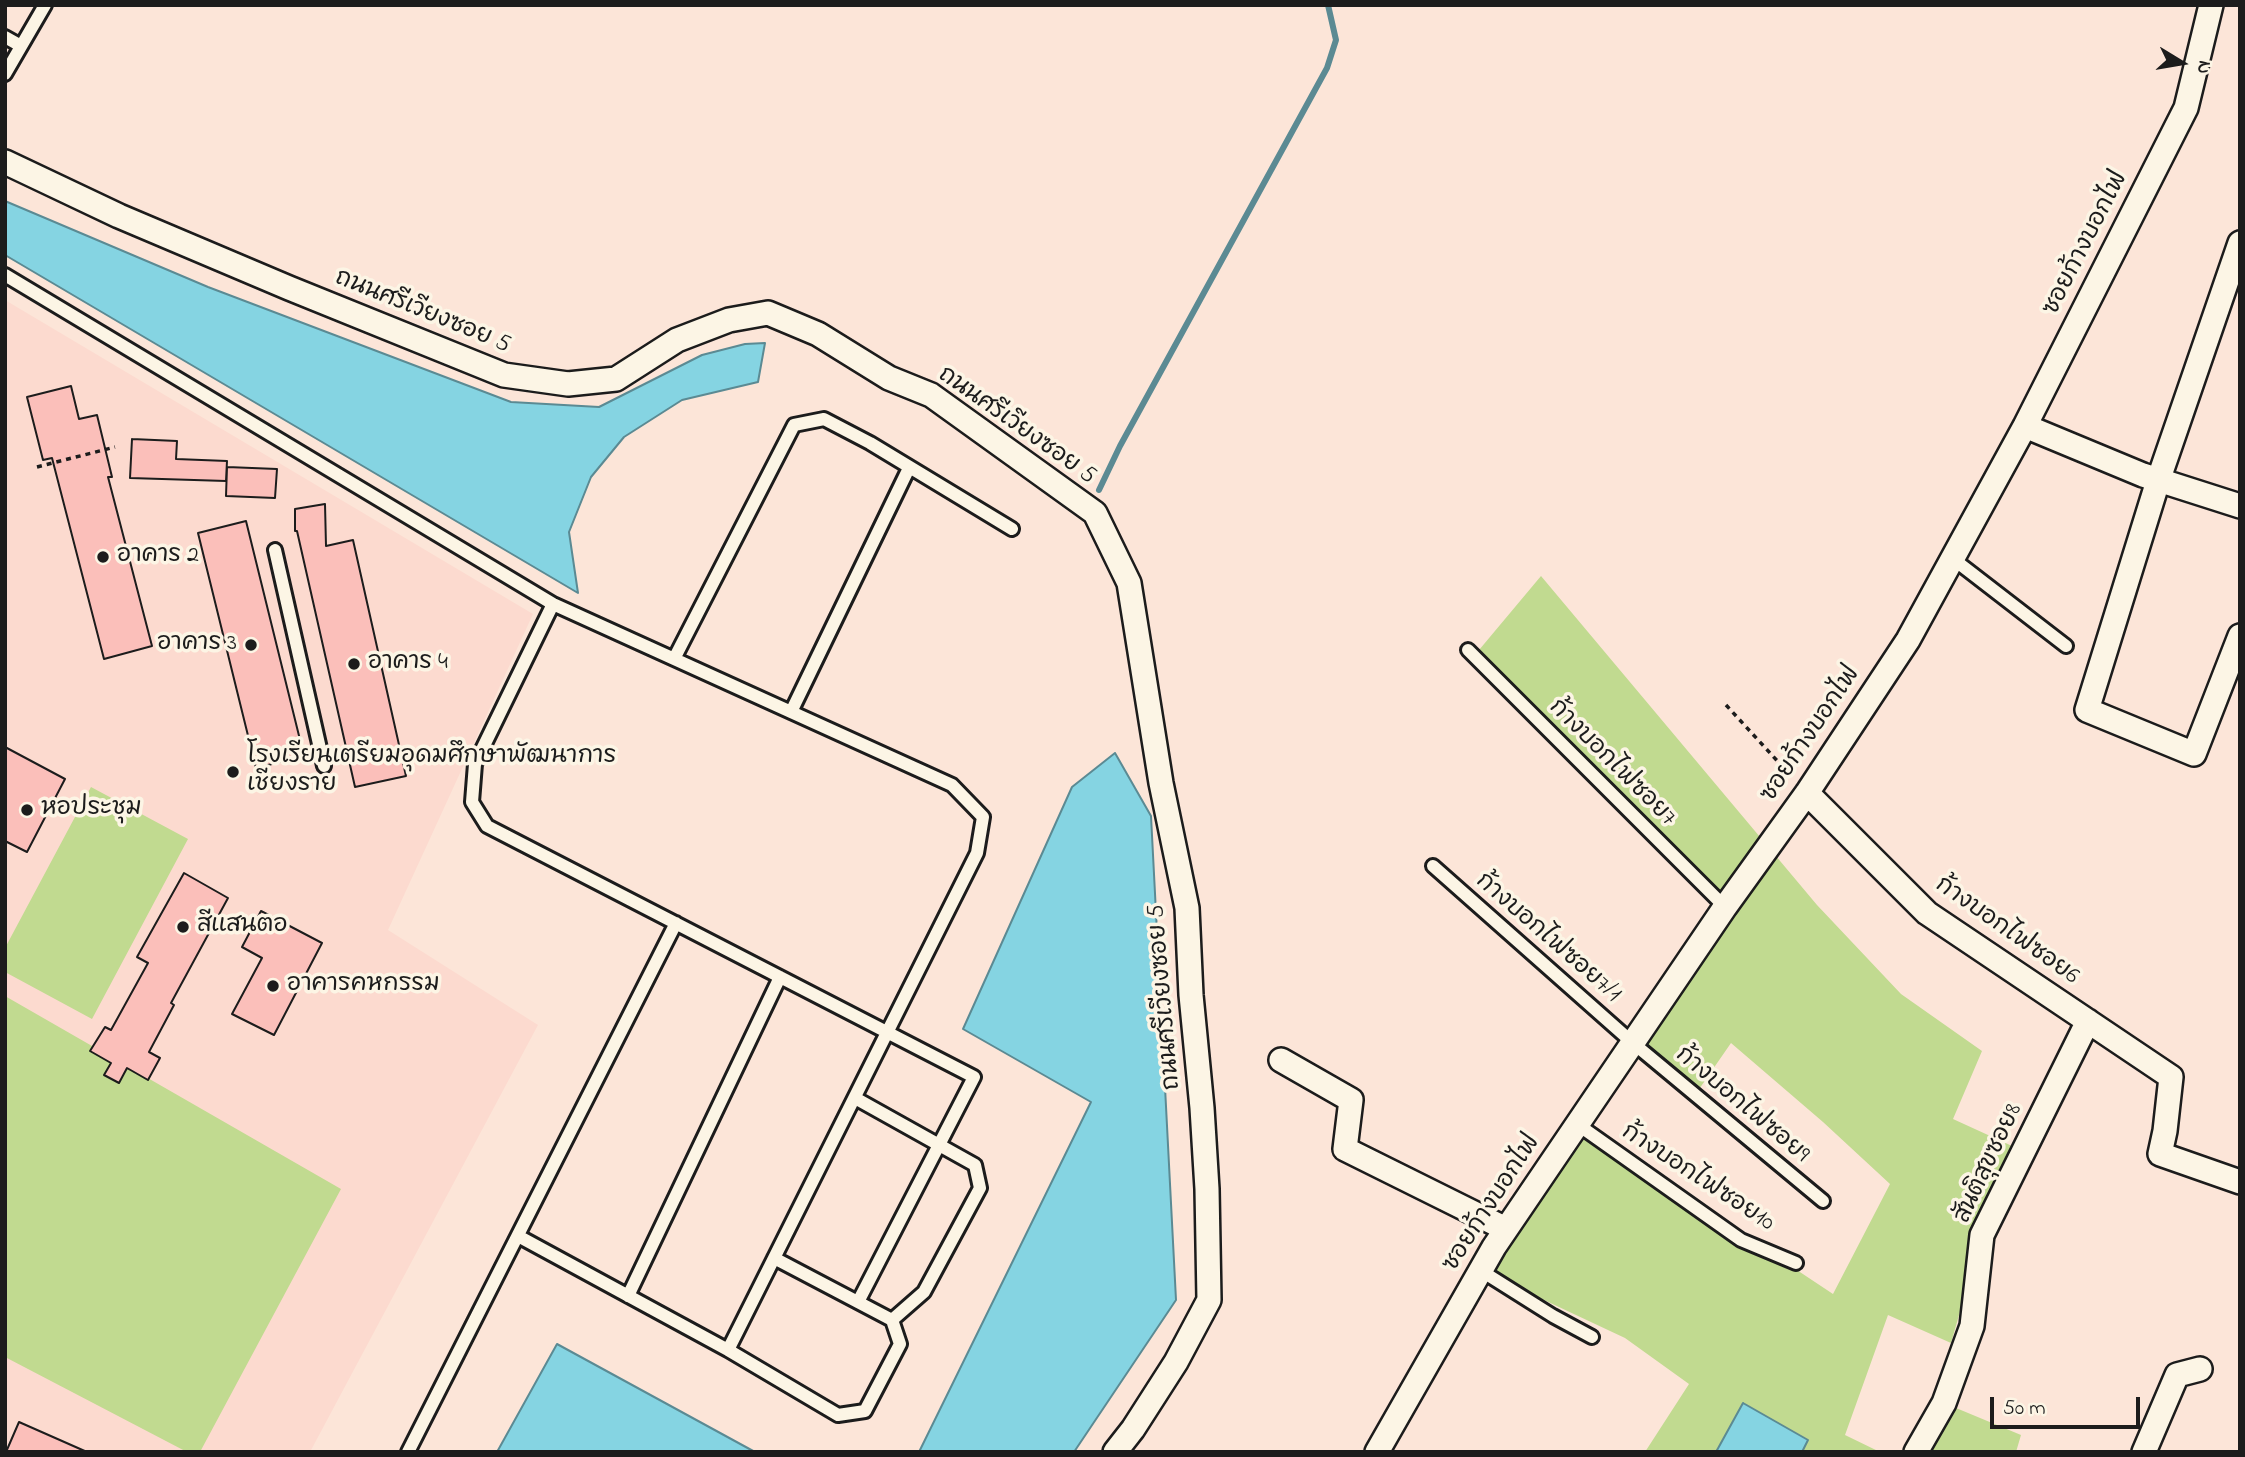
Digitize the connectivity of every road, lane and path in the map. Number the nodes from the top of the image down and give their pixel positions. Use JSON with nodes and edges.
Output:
{"nodes":[{"id":1,"x":45,"y":5,"type":"edge"},
{"id":2,"x":2211,"y":5,"type":"edge"},
{"id":3,"x":5,"y":37,"type":"edge"},
{"id":4,"x":21,"y":46,"type":"junction"},
{"id":5,"x":5,"y":74,"type":"edge"},
{"id":6,"x":5,"y":162,"type":"edge"},
{"id":7,"x":2240,"y":243,"type":"edge"},
{"id":8,"x":5,"y":275,"type":"edge"},
{"id":9,"x":2025,"y":426,"type":"junction"},
{"id":10,"x":115,"y":446,"type":"dead end"},
{"id":11,"x":37,"y":467,"type":"dead end"},
{"id":12,"x":909,"y":468,"type":"junction"},
{"id":13,"x":2158,"y":481,"type":"junction"},
{"id":14,"x":2240,"y":506,"type":"edge"},
{"id":15,"x":1012,"y":529,"type":"dead end"},
{"id":16,"x":275,"y":550,"type":"dead end"},
{"id":17,"x":1952,"y":558,"type":"junction"},
{"id":18,"x":552,"y":604,"type":"junction"},
{"id":19,"x":2240,"y":636,"type":"edge"},
{"id":20,"x":2066,"y":646,"type":"dead end"},
{"id":21,"x":1468,"y":650,"type":"dead end"},
{"id":22,"x":674,"y":659,"type":"junction"},
{"id":23,"x":1726,"y":705,"type":"dead end"},
{"id":24,"x":792,"y":712,"type":"junction"},
{"id":25,"x":324,"y":766,"type":"dead end"},
{"id":26,"x":1807,"y":793,"type":"junction"},
{"id":27,"x":1433,"y":866,"type":"dead end"},
{"id":28,"x":1725,"y":907,"type":"junction"},
{"id":29,"x":676,"y":923,"type":"junction"},
{"id":30,"x":780,"y":976,"type":"junction"},
{"id":31,"x":2088,"y":1021,"type":"junction"},
{"id":32,"x":888,"y":1031,"type":"junction"},
{"id":33,"x":1633,"y":1043,"type":"junction"},
{"id":34,"x":1281,"y":1060,"type":"dead end"},
{"id":35,"x":855,"y":1098,"type":"junction"},
{"id":36,"x":1577,"y":1124,"type":"junction"},
{"id":37,"x":940,"y":1143,"type":"junction"},
{"id":38,"x":2240,"y":1182,"type":"edge"},
{"id":39,"x":1824,"y":1201,"type":"dead end"},
{"id":40,"x":1506,"y":1228,"type":"junction"},
{"id":41,"x":518,"y":1236,"type":"junction"},
{"id":42,"x":774,"y":1258,"type":"junction"},
{"id":43,"x":1796,"y":1263,"type":"dead end"},
{"id":44,"x":1480,"y":1270,"type":"junction"},
{"id":45,"x":628,"y":1296,"type":"junction"},
{"id":46,"x":858,"y":1302,"type":"junction"},
{"id":47,"x":892,"y":1320,"type":"junction"},
{"id":48,"x":1592,"y":1337,"type":"dead end"},
{"id":49,"x":728,"y":1350,"type":"junction"},
{"id":50,"x":2200,"y":1369,"type":"dead end"},
{"id":51,"x":408,"y":1452,"type":"edge"},
{"id":52,"x":1115,"y":1452,"type":"edge"},
{"id":53,"x":1377,"y":1452,"type":"edge"},
{"id":54,"x":1916,"y":1452,"type":"edge"},
{"id":55,"x":2144,"y":1452,"type":"edge"}],
"edges":[{"from":1,"to":4,"type":"lane"},
{"from":2,"to":9,"type":"street","name":"ซอยก้างบอกไฟ"},
{"from":3,"to":4,"type":"lane"},
{"from":4,"to":5,"type":"lane"},
{"from":6,"to":52,"type":"street","name":"ถนนศรีเวียงซอย 5"},
{"from":7,"to":13,"type":"street"},
{"from":8,"to":18,"type":"lane"},
{"from":9,"to":13,"type":"street"},
{"from":9,"to":17,"type":"street","name":"ซอยก้างบอกไฟ"},
{"from":10,"to":11,"type":"path"},
{"from":12,"to":15,"type":"lane"},
{"from":12,"to":22,"type":"lane"},
{"from":12,"to":24,"type":"lane"},
{"from":13,"to":14,"type":"street"},
{"from":13,"to":19,"type":"street"},
{"from":16,"to":25,"type":"lane"},
{"from":17,"to":20,"type":"lane"},
{"from":17,"to":26,"type":"street","name":"ซอยก้างบอกไฟ"},
{"from":18,"to":22,"type":"lane"},
{"from":18,"to":29,"type":"lane"},
{"from":21,"to":28,"type":"lane","name":"ก้างบอกไฟซอย7"},
{"from":22,"to":24,"type":"lane"},
{"from":23,"to":26,"type":"path"},
{"from":24,"to":32,"type":"lane"},
{"from":26,"to":28,"type":"street","name":"ซอยก้างบอกไฟ"},
{"from":26,"to":31,"type":"street","name":"ก้างบอกไฟซอย6"},
{"from":27,"to":33,"type":"lane","name":"ก้างบอกไฟซอย7/1"},
{"from":28,"to":33,"type":"street","name":"ซอยก้างบอกไฟ"},
{"from":29,"to":30,"type":"lane"},
{"from":29,"to":41,"type":"lane"},
{"from":30,"to":32,"type":"lane"},
{"from":30,"to":45,"type":"lane"},
{"from":31,"to":38,"type":"street","name":"ก้างบอกไฟซอย6"},
{"from":31,"to":54,"type":"street","name":"สันติสุขซอย8"},
{"from":32,"to":35,"type":"lane"},
{"from":32,"to":37,"type":"lane"},
{"from":33,"to":36,"type":"street","name":"ซอยก้างบอกไฟ"},
{"from":33,"to":39,"type":"lane","name":"ก้างบอกไฟซอย9"},
{"from":34,"to":40,"type":"street"},
{"from":35,"to":37,"type":"lane"},
{"from":35,"to":42,"type":"lane"},
{"from":36,"to":40,"type":"street","name":"ซอยก้างบอกไฟ"},
{"from":36,"to":43,"type":"lane","name":"ก้างบอกไฟซอย10"},
{"from":37,"to":46,"type":"lane"},
{"from":37,"to":47,"type":"lane"},
{"from":40,"to":44,"type":"street","name":"ซอยก้างบอกไฟ"},
{"from":41,"to":45,"type":"lane"},
{"from":41,"to":51,"type":"lane"},
{"from":42,"to":46,"type":"lane"},
{"from":42,"to":49,"type":"lane"},
{"from":44,"to":48,"type":"lane"},
{"from":44,"to":53,"type":"street","name":"ซอยก้างบอกไฟ"},
{"from":45,"to":49,"type":"lane"},
{"from":46,"to":47,"type":"lane"},
{"from":47,"to":49,"type":"lane"},
{"from":50,"to":55,"type":"street"}]}
